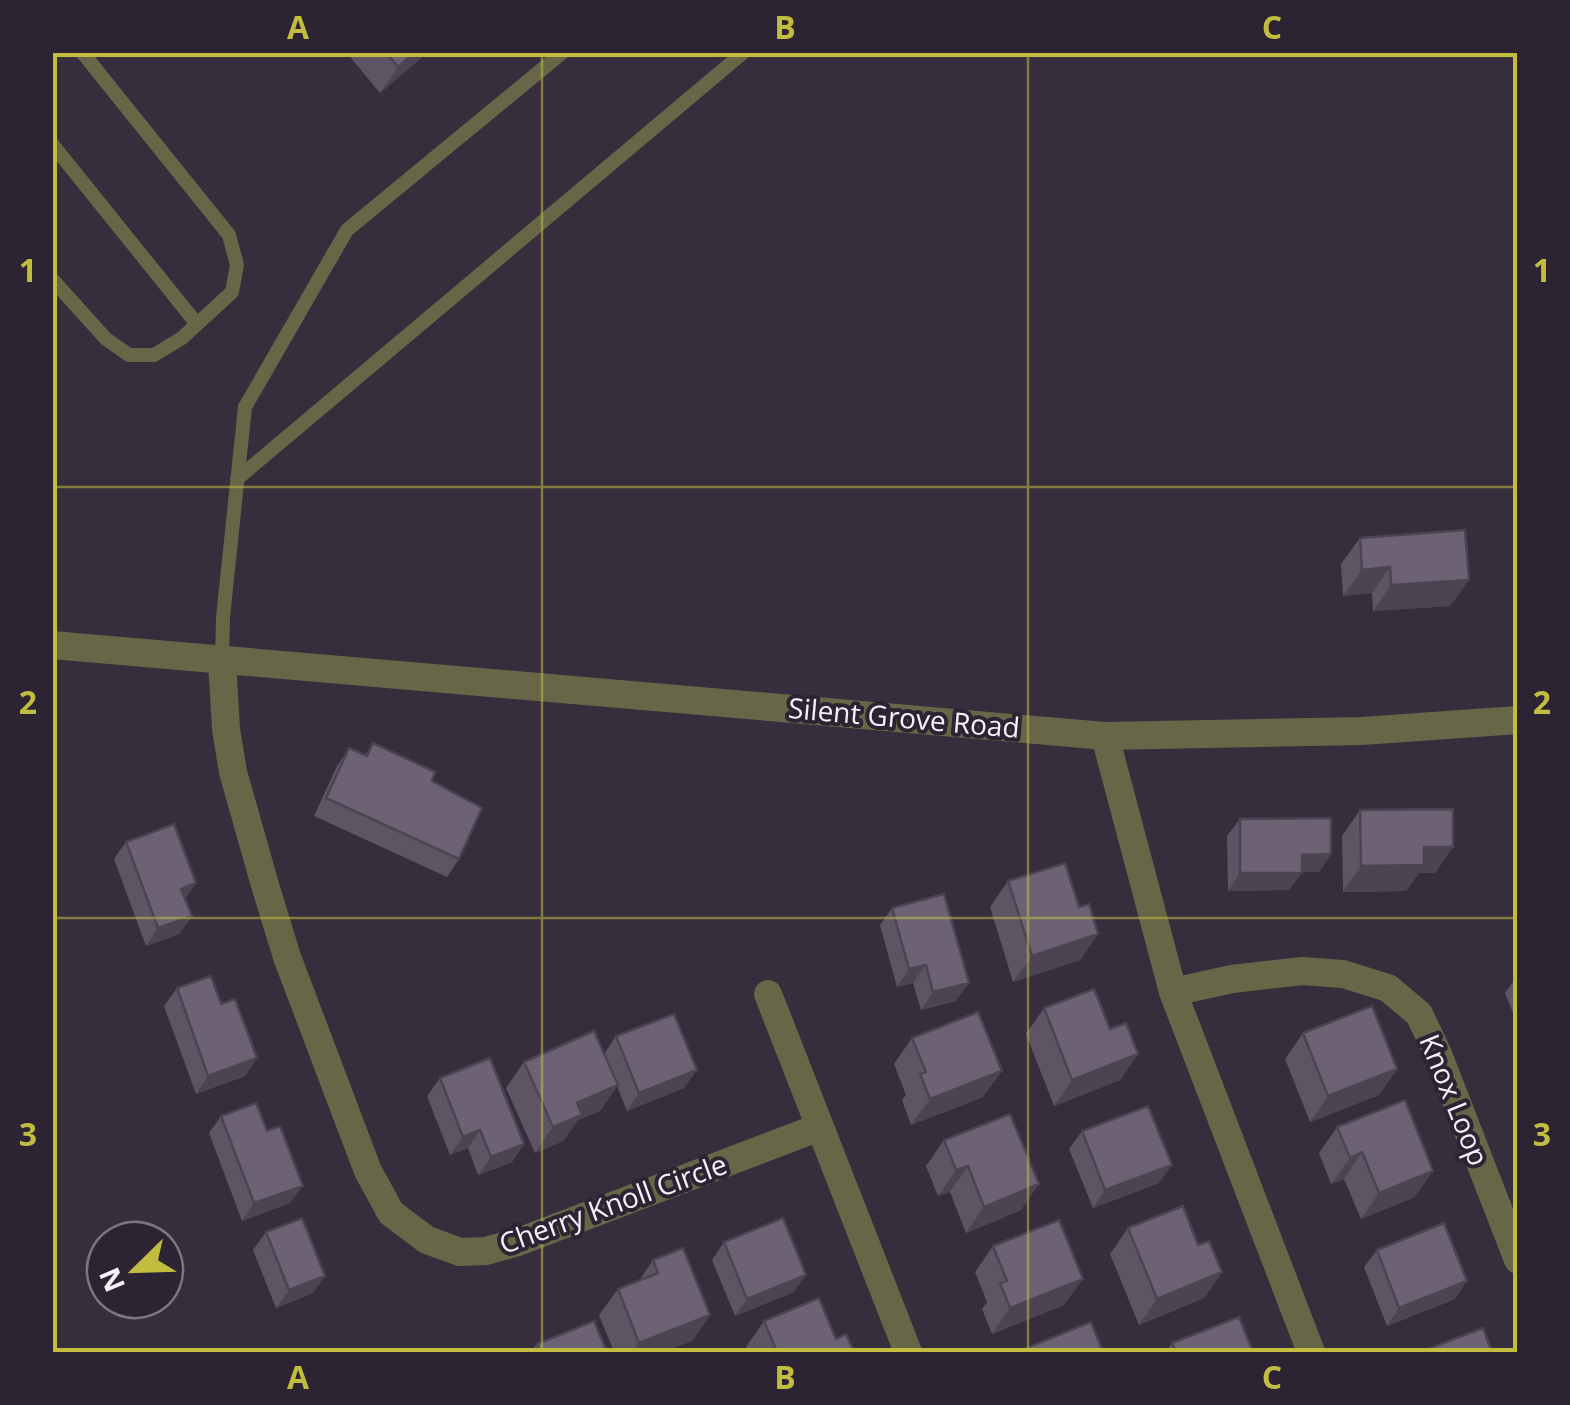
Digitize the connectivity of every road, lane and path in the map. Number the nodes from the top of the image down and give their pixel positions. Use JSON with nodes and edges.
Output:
{"nodes":[{"id":1,"x":82,"y":52,"type":"edge"},
{"id":2,"x":563,"y":52,"type":"edge"},
{"id":3,"x":744,"y":52,"type":"edge"},
{"id":4,"x":52,"y":144,"type":"edge"},
{"id":5,"x":52,"y":279,"type":"edge"},
{"id":6,"x":197,"y":324,"type":"junction"},
{"id":7,"x":237,"y":479,"type":"junction"},
{"id":8,"x":52,"y":645,"type":"edge"},
{"id":9,"x":222,"y":661,"type":"junction"},
{"id":10,"x":1518,"y":720,"type":"edge"},
{"id":11,"x":1106,"y":736,"type":"junction"},
{"id":12,"x":1173,"y":992,"type":"junction"},
{"id":13,"x":768,"y":994,"type":"dead end"},
{"id":14,"x":820,"y":1127,"type":"junction"},
{"id":15,"x":1518,"y":1260,"type":"edge"},
{"id":16,"x":908,"y":1352,"type":"edge"},
{"id":17,"x":1311,"y":1352,"type":"edge"}],
"edges":[{"from":1,"to":6,"type":"lane"},
{"from":2,"to":7,"type":"lane"},
{"from":3,"to":7,"type":"lane"},
{"from":4,"to":6,"type":"lane"},
{"from":5,"to":6,"type":"lane"},
{"from":7,"to":9,"type":"lane"},
{"from":8,"to":9,"type":"street","name":"Silent Grove Road"},
{"from":9,"to":11,"type":"street","name":"Silent Grove Road"},
{"from":9,"to":14,"type":"street","name":"Cherry Knoll Circle"},
{"from":10,"to":11,"type":"street","name":"Silent Grove Road"},
{"from":11,"to":12,"type":"street"},
{"from":12,"to":15,"type":"street","name":"Knox Loop"},
{"from":12,"to":17,"type":"street"},
{"from":13,"to":14,"type":"street"},
{"from":14,"to":16,"type":"street"}]}
